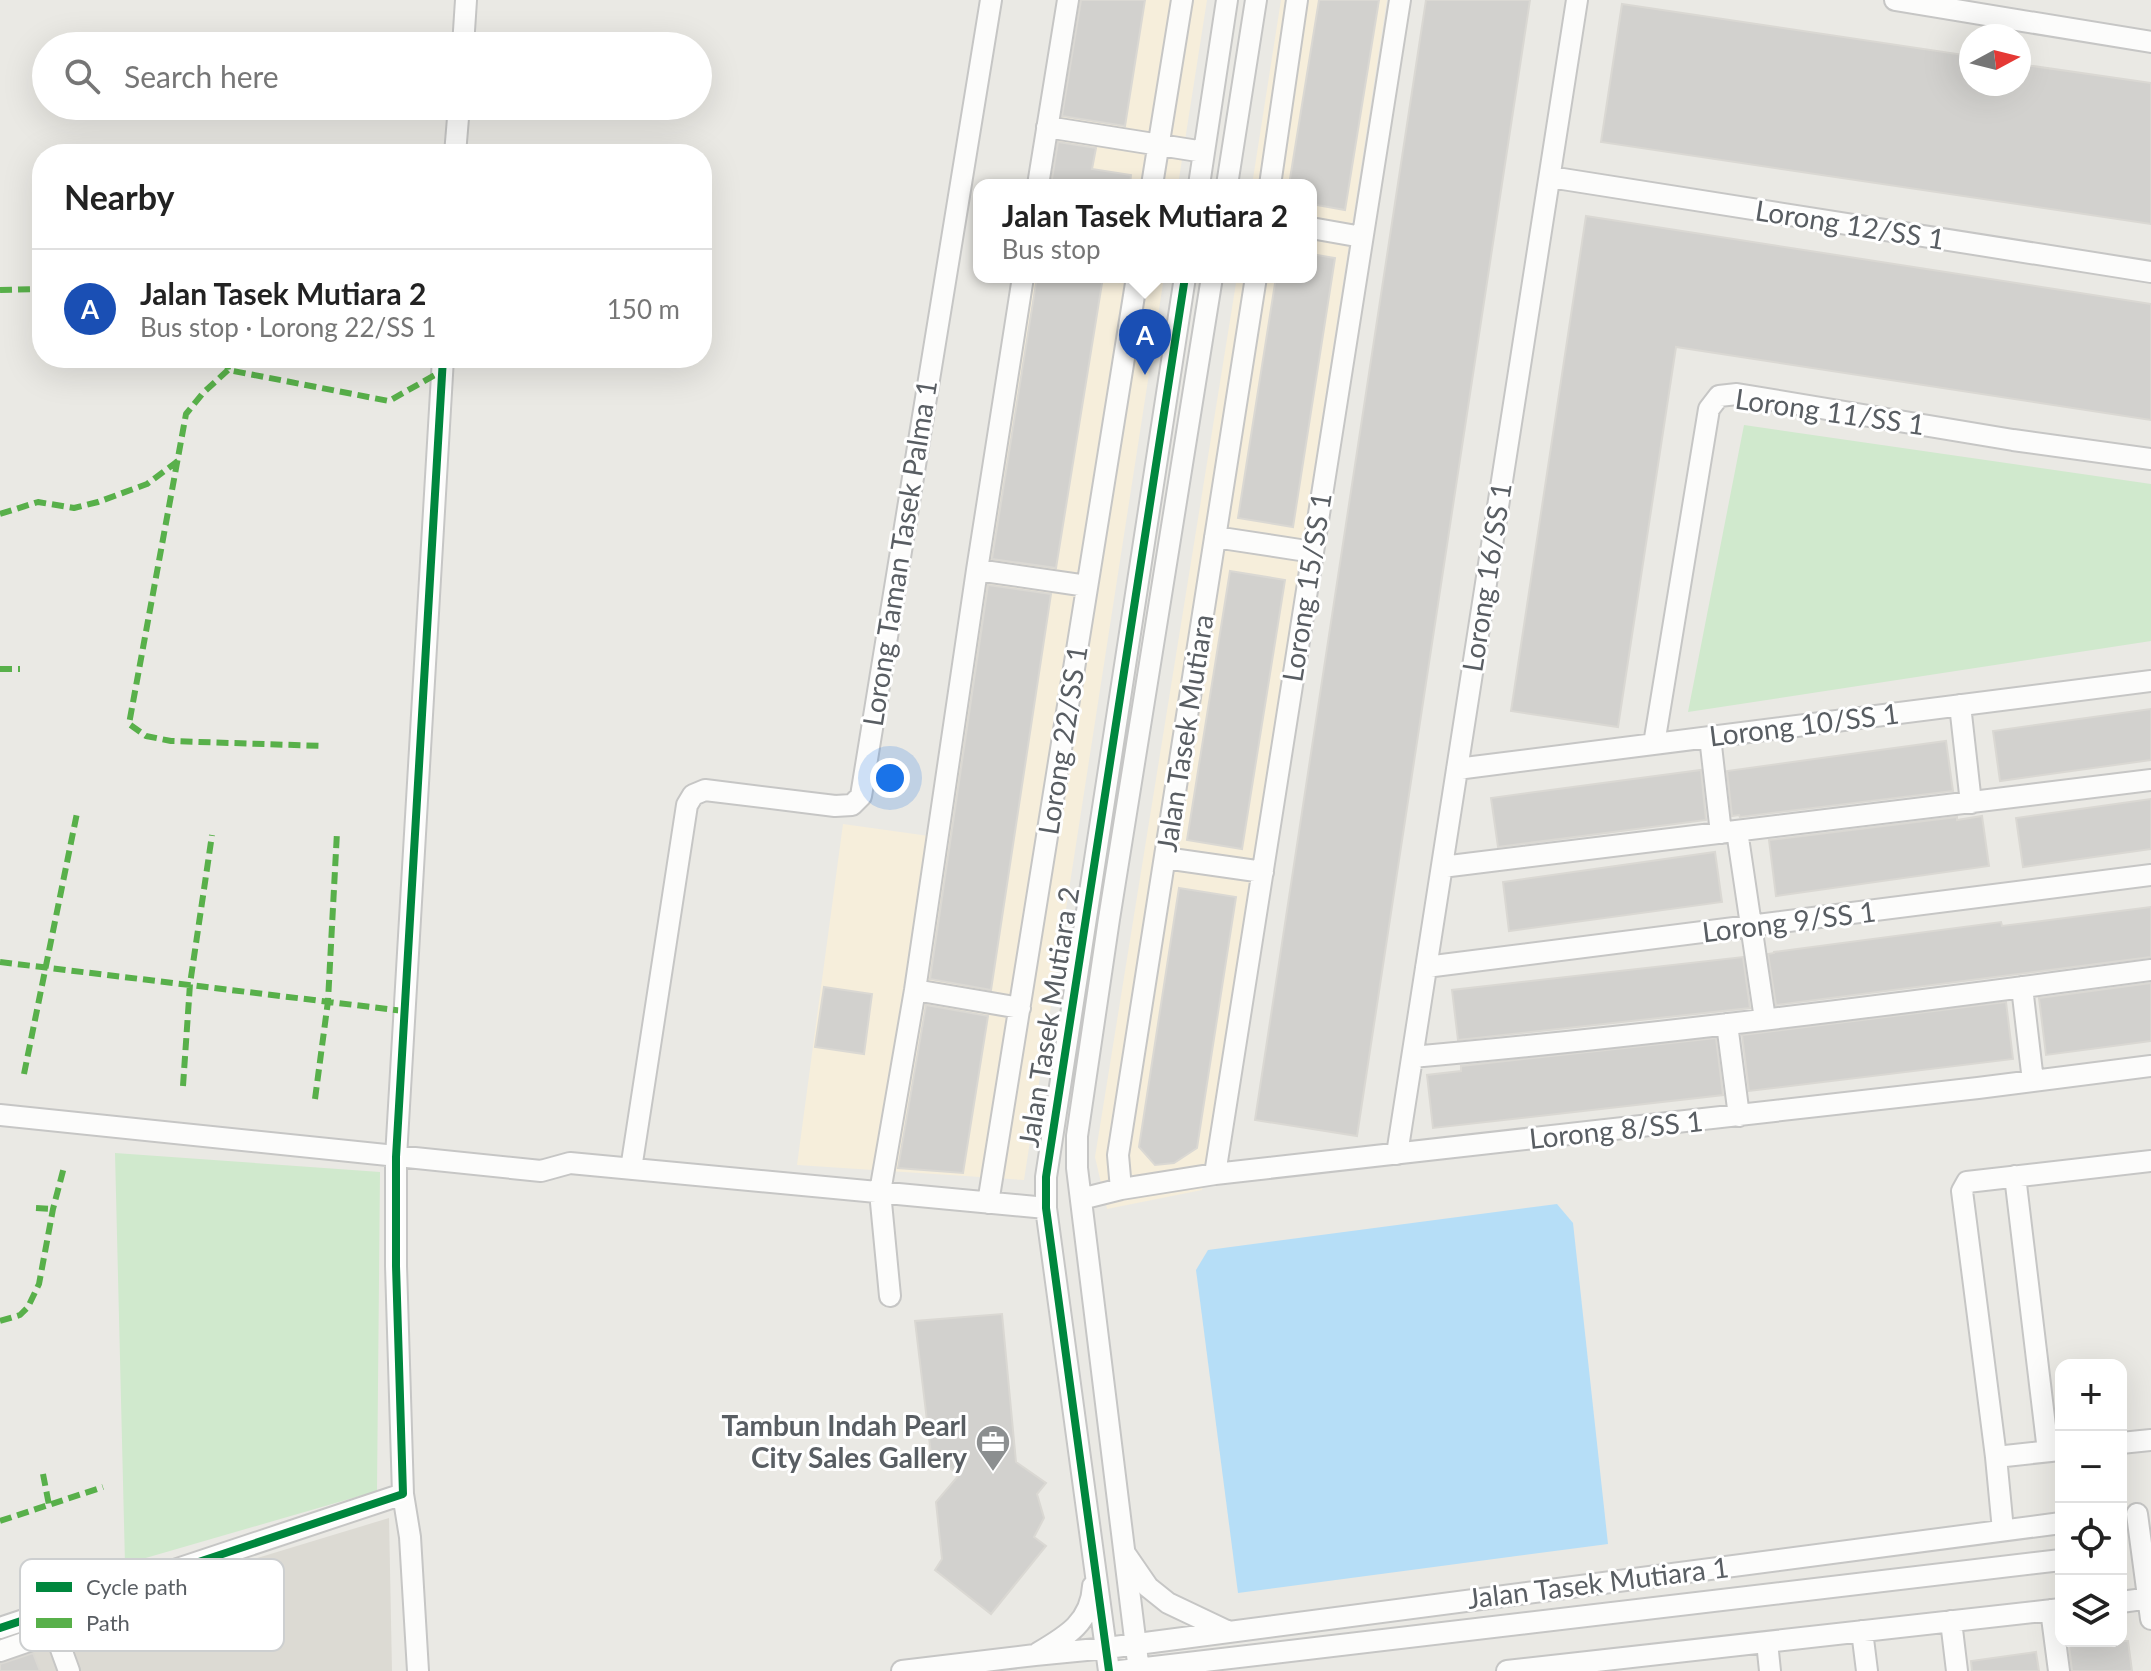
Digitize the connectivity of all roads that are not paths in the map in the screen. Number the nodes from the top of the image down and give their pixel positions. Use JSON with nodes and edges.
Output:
{"nodes":[{"id":1,"x":466,"y":0,"type":"edge"},
{"id":2,"x":991,"y":0,"type":"edge"},
{"id":3,"x":1068,"y":0,"type":"edge"},
{"id":4,"x":1182,"y":0,"type":"edge"},
{"id":5,"x":1227,"y":0,"type":"edge"},
{"id":6,"x":1256,"y":0,"type":"edge"},
{"id":7,"x":1297,"y":0,"type":"edge"},
{"id":8,"x":1400,"y":0,"type":"edge"},
{"id":9,"x":1577,"y":0,"type":"edge"},
{"id":10,"x":1895,"y":0,"type":"edge"},
{"id":11,"x":1942,"y":4,"type":"edge"},
{"id":12,"x":464,"y":32,"type":"edge"},
{"id":13,"x":2151,"y":42,"type":"edge"},
{"id":14,"x":458,"y":120,"type":"edge"},
{"id":15,"x":1047,"y":127,"type":"junction"},
{"id":16,"x":456,"y":144,"type":"edge"},
{"id":17,"x":1158,"y":145,"type":"junction"},
{"id":18,"x":1204,"y":152,"type":"junction"},
{"id":19,"x":1550,"y":177,"type":"junction"},
{"id":20,"x":1039,"y":179,"type":"edge"},
{"id":21,"x":1153,"y":179,"type":"edge"},
{"id":22,"x":1200,"y":179,"type":"edge"},
{"id":23,"x":1228,"y":179,"type":"edge"},
{"id":24,"x":1271,"y":179,"type":"edge"},
{"id":25,"x":1317,"y":229,"type":"edge"},
{"id":26,"x":1362,"y":237,"type":"junction"},
{"id":27,"x":2151,"y":272,"type":"edge"},
{"id":28,"x":1022,"y":283,"type":"edge"},
{"id":29,"x":1136,"y":283,"type":"edge"},
{"id":30,"x":1184,"y":283,"type":"edge"},
{"id":31,"x":1211,"y":283,"type":"edge"},
{"id":32,"x":1255,"y":283,"type":"edge"},
{"id":33,"x":442,"y":368,"type":"edge"},
{"id":34,"x":2151,"y":459,"type":"edge"},
{"id":35,"x":1215,"y":537,"type":"junction"},
{"id":36,"x":1313,"y":552,"type":"junction"},
{"id":37,"x":977,"y":570,"type":"junction"},
{"id":38,"x":1087,"y":586,"type":"junction"},
{"id":39,"x":2151,"y":681,"type":"edge"},
{"id":40,"x":1960,"y":705,"type":"junction"},
{"id":41,"x":1710,"y":737,"type":"junction"},
{"id":42,"x":1654,"y":744,"type":"junction"},
{"id":43,"x":1457,"y":769,"type":"junction"},
{"id":44,"x":2151,"y":780,"type":"edge"},
{"id":45,"x":1971,"y":803,"type":"junction"},
{"id":46,"x":1729,"y":832,"type":"junction"},
{"id":47,"x":1165,"y":858,"type":"junction"},
{"id":48,"x":1442,"y":867,"type":"junction"},
{"id":49,"x":1263,"y":872,"type":"junction"},
{"id":50,"x":2151,"y":875,"type":"edge"},
{"id":51,"x":1751,"y":927,"type":"junction"},
{"id":52,"x":1426,"y":967,"type":"junction"},
{"id":53,"x":2151,"y":970,"type":"edge"},
{"id":54,"x":2022,"y":987,"type":"junction"},
{"id":55,"x":915,"y":990,"type":"junction"},
{"id":56,"x":1020,"y":1008,"type":"junction"},
{"id":57,"x":1765,"y":1019,"type":"junction"},
{"id":58,"x":1727,"y":1024,"type":"junction"},
{"id":59,"x":1412,"y":1057,"type":"junction"},
{"id":60,"x":2151,"y":1066,"type":"edge"},
{"id":61,"x":2033,"y":1081,"type":"junction"},
{"id":62,"x":0,"y":1115,"type":"edge"},
{"id":63,"x":1739,"y":1116,"type":"junction"},
{"id":64,"x":1397,"y":1154,"type":"junction"},
{"id":65,"x":396,"y":1157,"type":"junction"},
{"id":66,"x":2151,"y":1161,"type":"edge"},
{"id":67,"x":631,"y":1169,"type":"junction"},
{"id":68,"x":1215,"y":1174,"type":"junction"},
{"id":69,"x":2015,"y":1176,"type":"junction"},
{"id":70,"x":1121,"y":1189,"type":"junction"},
{"id":71,"x":880,"y":1192,"type":"junction"},
{"id":72,"x":1081,"y":1199,"type":"junction"},
{"id":73,"x":988,"y":1203,"type":"junction"},
{"id":74,"x":1046,"y":1208,"type":"junction"},
{"id":75,"x":890,"y":1296,"type":"dead end"},
{"id":76,"x":2151,"y":1440,"type":"edge"},
{"id":77,"x":2127,"y":1442,"type":"edge"},
{"id":78,"x":2054,"y":1450,"type":"edge"},
{"id":79,"x":1996,"y":1457,"type":"junction"},
{"id":80,"x":403,"y":1494,"type":"junction"},
{"id":81,"x":2136,"y":1514,"type":"edge"},
{"id":82,"x":2055,"y":1524,"type":"edge"},
{"id":83,"x":2003,"y":1530,"type":"junction"},
{"id":84,"x":1124,"y":1551,"type":"junction"},
{"id":85,"x":2138,"y":1551,"type":"edge"},
{"id":86,"x":208,"y":1559,"type":"edge"},
{"id":87,"x":1094,"y":1561,"type":"junction"},
{"id":88,"x":2055,"y":1561,"type":"edge"},
{"id":89,"x":2127,"y":1603,"type":"edge"},
{"id":90,"x":2150,"y":1605,"type":"edge"},
{"id":91,"x":2055,"y":1609,"type":"edge"},
{"id":92,"x":20,"y":1621,"type":"edge"},
{"id":93,"x":1951,"y":1621,"type":"junction"},
{"id":94,"x":0,"y":1628,"type":"edge"},
{"id":95,"x":1862,"y":1631,"type":"junction"},
{"id":96,"x":1229,"y":1632,"type":"junction"},
{"id":97,"x":1767,"y":1642,"type":"junction"},
{"id":98,"x":20,"y":1644,"type":"edge"},
{"id":99,"x":1136,"y":1644,"type":"junction"},
{"id":100,"x":2058,"y":1647,"type":"edge"},
{"id":101,"x":1107,"y":1648,"type":"junction"},
{"id":102,"x":0,"y":1651,"type":"edge"},
{"id":103,"x":62,"y":1651,"type":"edge"},
{"id":104,"x":1035,"y":1655,"type":"junction"},
{"id":105,"x":1232,"y":1658,"type":"junction"},
{"id":106,"x":1133,"y":1670,"type":"edge"},
{"id":107,"x":69,"y":1671,"type":"edge"},
{"id":108,"x":418,"y":1671,"type":"edge"},
{"id":109,"x":902,"y":1671,"type":"edge"},
{"id":110,"x":1109,"y":1671,"type":"edge"},
{"id":111,"x":1200,"y":1671,"type":"edge"},
{"id":112,"x":1507,"y":1671,"type":"edge"},
{"id":113,"x":1770,"y":1671,"type":"edge"},
{"id":114,"x":1867,"y":1671,"type":"edge"},
{"id":115,"x":1957,"y":1671,"type":"edge"},
{"id":116,"x":2059,"y":1671,"type":"edge"}],
"edges":[{"from":1,"to":12,"type":"street"},
{"from":2,"to":67,"type":"street","name":"Lorong Taman Tasek Palma 1"},
{"from":3,"to":15,"type":"street"},
{"from":4,"to":17,"type":"street"},
{"from":5,"to":18,"type":"street"},
{"from":6,"to":23,"type":"street"},
{"from":7,"to":24,"type":"street"},
{"from":8,"to":26,"type":"street","name":"Lorong 15/SS 1"},
{"from":9,"to":19,"type":"street","name":"Lorong 16/SS 1"},
{"from":10,"to":11,"type":"street"},
{"from":11,"to":13,"type":"street"},
{"from":14,"to":16,"type":"street"},
{"from":15,"to":17,"type":"street"},
{"from":15,"to":20,"type":"street"},
{"from":17,"to":18,"type":"street"},
{"from":17,"to":21,"type":"street"},
{"from":18,"to":22,"type":"street"},
{"from":19,"to":27,"type":"street","name":"Lorong 12/SS 1"},
{"from":19,"to":43,"type":"street","name":"Lorong 16/SS 1"},
{"from":25,"to":26,"type":"street"},
{"from":26,"to":36,"type":"street","name":"Lorong 15/SS 1"},
{"from":28,"to":37,"type":"street"},
{"from":29,"to":38,"type":"street","name":"Lorong 22/SS 1"},
{"from":30,"to":74,"type":"street","name":"Jalan Tasek Mutiara 2"},
{"from":31,"to":72,"type":"street","name":"Jalan Tasek Mutiara 2"},
{"from":32,"to":35,"type":"street","name":"Jalan Tasek Mutiara"},
{"from":33,"to":65,"type":"street"},
{"from":34,"to":42,"type":"street","name":"Lorong 11/SS 1"},
{"from":35,"to":36,"type":"street"},
{"from":35,"to":47,"type":"street","name":"Jalan Tasek Mutiara"},
{"from":36,"to":49,"type":"street","name":"Lorong 15/SS 1"},
{"from":37,"to":38,"type":"street"},
{"from":37,"to":55,"type":"street"},
{"from":38,"to":56,"type":"street","name":"Lorong 22/SS 1"},
{"from":39,"to":40,"type":"street","name":"Lorong 10/SS 1"},
{"from":40,"to":41,"type":"street","name":"Lorong 10/SS 1"},
{"from":40,"to":45,"type":"street"},
{"from":41,"to":42,"type":"street","name":"Lorong 10/SS 1"},
{"from":41,"to":46,"type":"street"},
{"from":42,"to":43,"type":"street","name":"Lorong 10/SS 1"},
{"from":43,"to":48,"type":"street","name":"Lorong 16/SS 1"},
{"from":44,"to":45,"type":"street"},
{"from":45,"to":46,"type":"street"},
{"from":46,"to":48,"type":"street"},
{"from":46,"to":51,"type":"street"},
{"from":47,"to":49,"type":"street"},
{"from":47,"to":70,"type":"street","name":"Jalan Tasek Mutiara"},
{"from":48,"to":52,"type":"street","name":"Lorong 16/SS 1"},
{"from":49,"to":68,"type":"street","name":"Lorong 15/SS 1"},
{"from":50,"to":51,"type":"street","name":"Lorong 9/SS 1"},
{"from":51,"to":52,"type":"street","name":"Lorong 9/SS 1"},
{"from":51,"to":57,"type":"street"},
{"from":52,"to":59,"type":"street","name":"Lorong 16/SS 1"},
{"from":53,"to":54,"type":"street"},
{"from":54,"to":57,"type":"street"},
{"from":54,"to":61,"type":"street"},
{"from":55,"to":56,"type":"street"},
{"from":55,"to":71,"type":"street"},
{"from":56,"to":73,"type":"street","name":"Lorong 22/SS 1"},
{"from":57,"to":58,"type":"street"},
{"from":58,"to":59,"type":"street"},
{"from":58,"to":63,"type":"street"},
{"from":59,"to":64,"type":"street","name":"Lorong 16/SS 1"},
{"from":60,"to":61,"type":"street","name":"Lorong 8/SS 1"},
{"from":61,"to":63,"type":"street","name":"Lorong 8/SS 1"},
{"from":62,"to":65,"type":"street"},
{"from":63,"to":64,"type":"street","name":"Lorong 8/SS 1"},
{"from":64,"to":68,"type":"street","name":"Lorong 8/SS 1"},
{"from":65,"to":67,"type":"street"},
{"from":65,"to":80,"type":"street"},
{"from":66,"to":69,"type":"street"},
{"from":67,"to":71,"type":"street"},
{"from":68,"to":70,"type":"street","name":"Lorong 8/SS 1"},
{"from":69,"to":78,"type":"street"},
{"from":69,"to":79,"type":"street"},
{"from":70,"to":72,"type":"street","name":"Lorong 8/SS 1"},
{"from":71,"to":73,"type":"street"},
{"from":71,"to":75,"type":"street"},
{"from":72,"to":84,"type":"street","name":"Jalan Tasek Mutiara 2"},
{"from":73,"to":74,"type":"street"},
{"from":74,"to":87,"type":"street","name":"Jalan Tasek Mutiara 2"},
{"from":76,"to":77,"type":"street"},
{"from":78,"to":79,"type":"street"},
{"from":79,"to":83,"type":"street"},
{"from":80,"to":86,"type":"street"},
{"from":80,"to":108,"type":"street"},
{"from":81,"to":85,"type":"street"},
{"from":82,"to":83,"type":"street","name":"Jalan Tasek Mutiara 1"},
{"from":83,"to":96,"type":"street","name":"Jalan Tasek Mutiara 1"},
{"from":84,"to":96,"type":"street"},
{"from":84,"to":99,"type":"street","name":"Jalan Tasek Mutiara 2"},
{"from":85,"to":90,"type":"street"},
{"from":87,"to":101,"type":"street","name":"Jalan Tasek Mutiara 2"},
{"from":87,"to":104,"type":"street"},
{"from":88,"to":105,"type":"street","name":"Jalan Tasek Mutiara 1"},
{"from":89,"to":90,"type":"street"},
{"from":91,"to":93,"type":"street"},
{"from":92,"to":94,"type":"street"},
{"from":93,"to":95,"type":"street"},
{"from":93,"to":115,"type":"street"},
{"from":95,"to":97,"type":"street"},
{"from":95,"to":114,"type":"street"},
{"from":96,"to":99,"type":"street","name":"Jalan Tasek Mutiara 1"},
{"from":97,"to":112,"type":"street"},
{"from":97,"to":113,"type":"street"},
{"from":98,"to":102,"type":"street"},
{"from":99,"to":101,"type":"street","name":"Jalan Tasek Mutiara 1"},
{"from":99,"to":106,"type":"street","name":"Jalan Tasek Mutiara 2"},
{"from":100,"to":116,"type":"street"},
{"from":101,"to":104,"type":"street","name":"Jalan Tasek Mutiara 1"},
{"from":101,"to":110,"type":"street","name":"Jalan Tasek Mutiara 2"},
{"from":103,"to":107,"type":"street"},
{"from":104,"to":109,"type":"street","name":"Jalan Tasek Mutiara 1"},
{"from":105,"to":106,"type":"street","name":"Jalan Tasek Mutiara 1"},
{"from":105,"to":111,"type":"street"}]}
